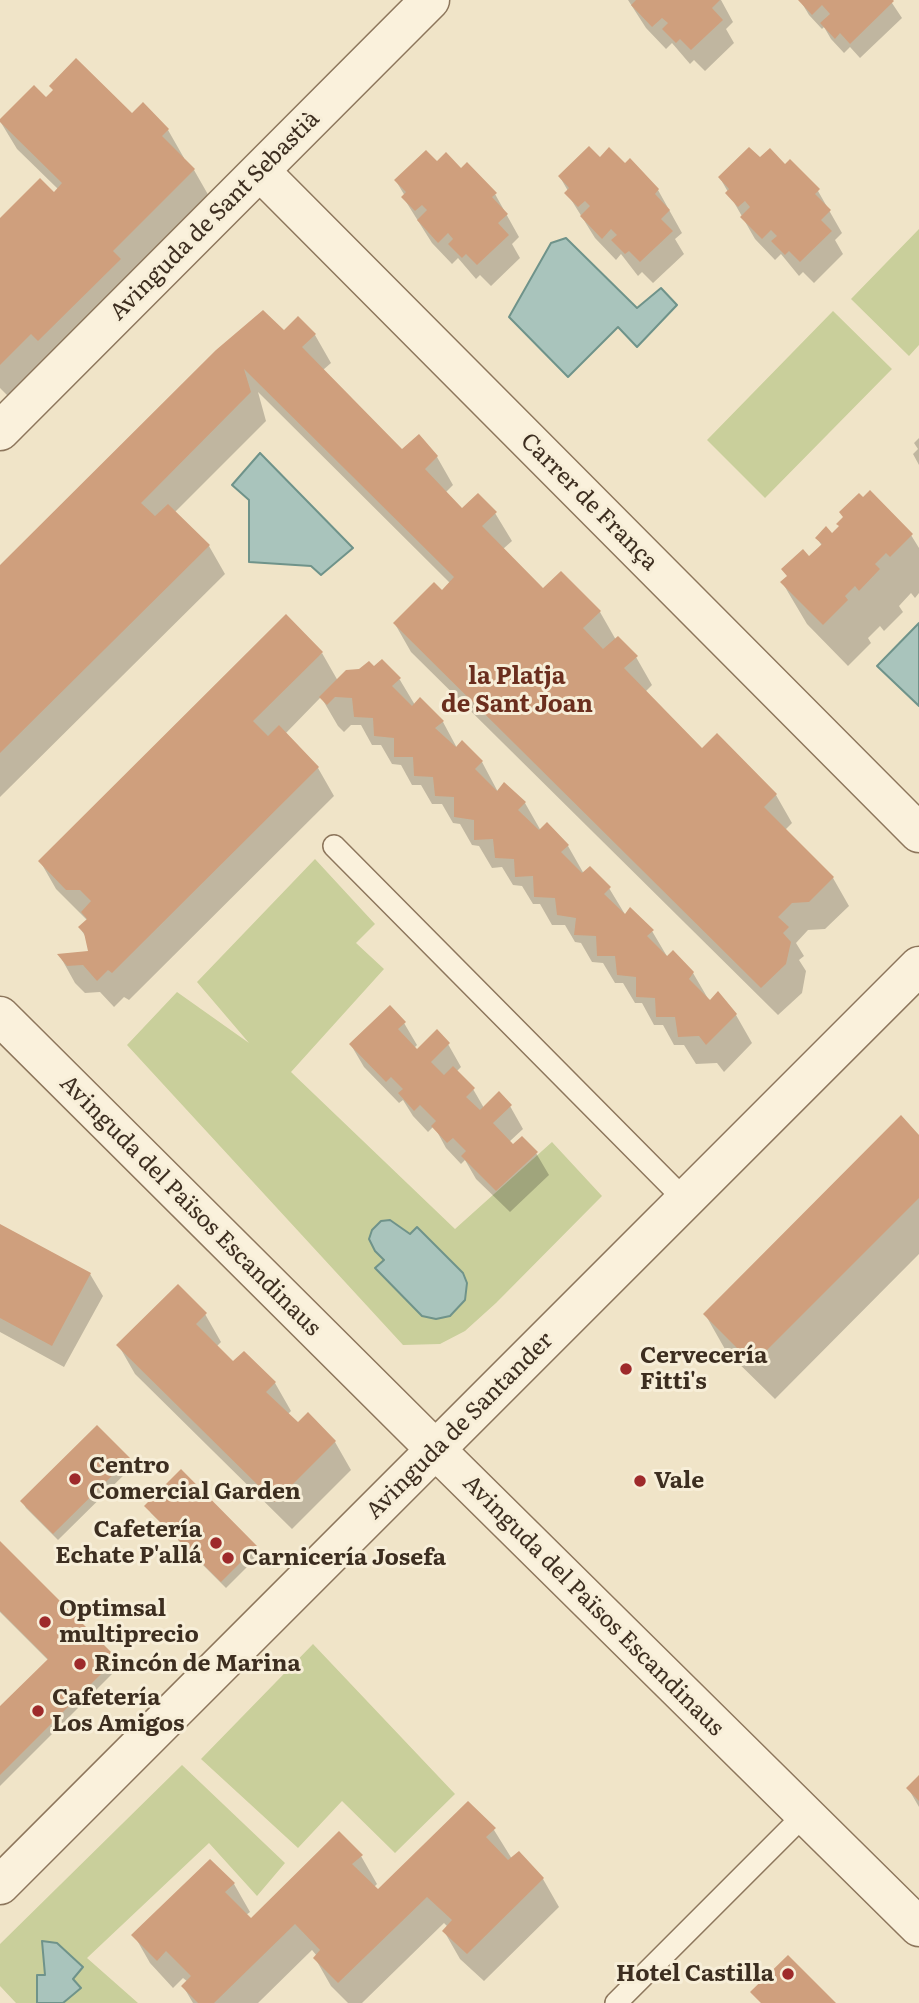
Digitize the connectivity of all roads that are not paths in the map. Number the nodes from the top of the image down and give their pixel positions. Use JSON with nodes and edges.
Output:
{"nodes":[{"id":1,"x":430,"y":0,"type":"edge"},
{"id":2,"x":260,"y":171,"type":"junction"},
{"id":3,"x":0,"y":431,"type":"edge"},
{"id":4,"x":919,"y":833,"type":"edge"},
{"id":5,"x":334,"y":846,"type":"dead end"},
{"id":6,"x":919,"y":966,"type":"edge"},
{"id":7,"x":0,"y":1016,"type":"edge"},
{"id":8,"x":685,"y":1200,"type":"junction"},
{"id":9,"x":436,"y":1450,"type":"junction"},
{"id":10,"x":804,"y":1815,"type":"junction"},
{"id":11,"x":0,"y":1885,"type":"edge"},
{"id":12,"x":919,"y":1927,"type":"edge"},
{"id":13,"x":616,"y":2003,"type":"edge"}],
"edges":[{"from":1,"to":2,"type":"street","name":"Avinguda de Sant Sebastià"},
{"from":2,"to":3,"type":"street","name":"Avinguda de Sant Sebastià"},
{"from":2,"to":4,"type":"street","name":"Carrer de França"},
{"from":5,"to":8,"type":"lane"},
{"from":6,"to":8,"type":"street","name":"Avinguda de Santander"},
{"from":7,"to":9,"type":"street","name":"Avinguda del Països Escandinaus"},
{"from":8,"to":9,"type":"street","name":"Avinguda de Santander"},
{"from":9,"to":10,"type":"street","name":"Avinguda del Països Escandinaus"},
{"from":9,"to":11,"type":"street","name":"Avinguda de Santander"},
{"from":10,"to":12,"type":"street","name":"Avinguda del Països Escandinaus"},
{"from":10,"to":13,"type":"lane"}]}
